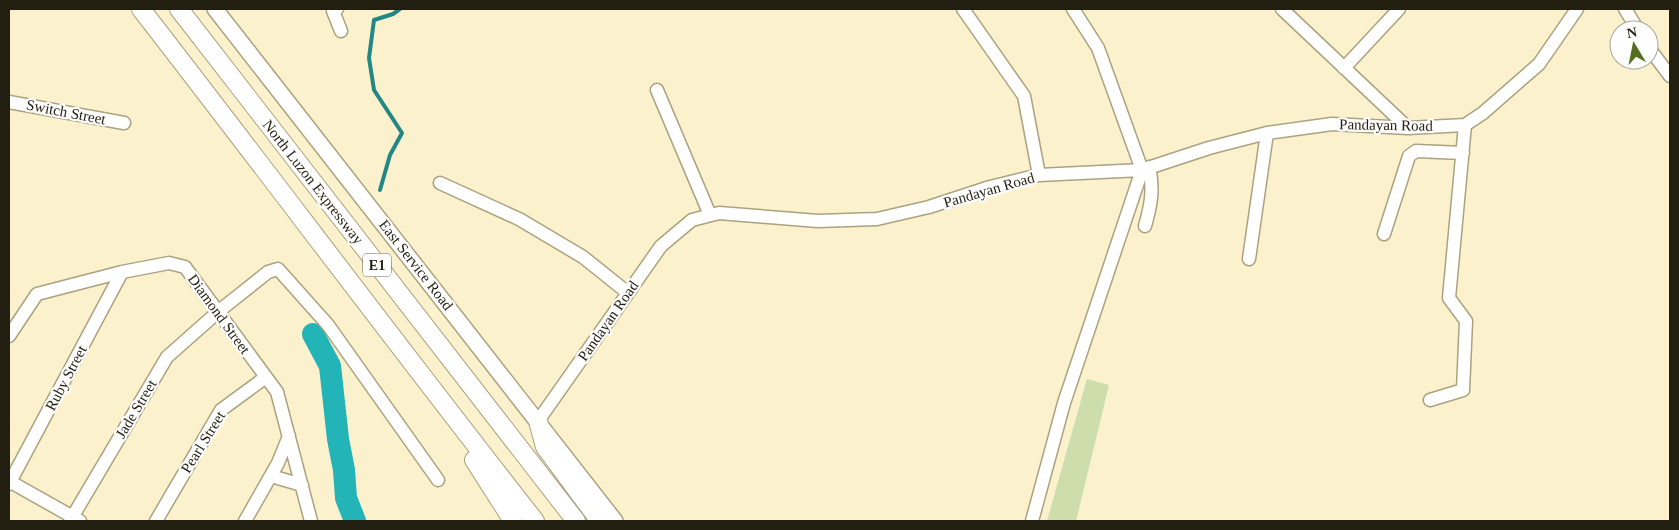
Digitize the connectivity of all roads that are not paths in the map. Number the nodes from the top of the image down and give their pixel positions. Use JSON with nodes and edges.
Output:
{"nodes":[{"id":1,"x":141,"y":9,"type":"edge"},
{"id":2,"x":179,"y":9,"type":"edge"},
{"id":3,"x":336,"y":9,"type":"edge"},
{"id":4,"x":963,"y":9,"type":"edge"},
{"id":5,"x":1073,"y":9,"type":"edge"},
{"id":6,"x":1282,"y":9,"type":"edge"},
{"id":7,"x":1399,"y":9,"type":"edge"},
{"id":8,"x":1577,"y":9,"type":"edge"},
{"id":9,"x":1625,"y":9,"type":"edge"},
{"id":10,"x":220,"y":11,"type":"edge"},
{"id":11,"x":1632,"y":20,"type":"edge"},
{"id":12,"x":342,"y":31,"type":"dead end"},
{"id":13,"x":1659,"y":61,"type":"edge"},
{"id":14,"x":1344,"y":68,"type":"junction"},
{"id":15,"x":1670,"y":76,"type":"edge"},
{"id":16,"x":657,"y":90,"type":"dead end"},
{"id":17,"x":9,"y":102,"type":"edge"},
{"id":18,"x":124,"y":123,"type":"dead end"},
{"id":19,"x":1465,"y":125,"type":"junction"},
{"id":20,"x":1408,"y":128,"type":"junction"},
{"id":21,"x":1267,"y":133,"type":"junction"},
{"id":22,"x":1462,"y":153,"type":"junction"},
{"id":23,"x":1145,"y":169,"type":"junction"},
{"id":24,"x":1039,"y":175,"type":"junction"},
{"id":25,"x":440,"y":183,"type":"dead end"},
{"id":26,"x":710,"y":215,"type":"junction"},
{"id":27,"x":1145,"y":226,"type":"dead end"},
{"id":28,"x":1384,"y":234,"type":"dead end"},
{"id":29,"x":1249,"y":259,"type":"dead end"},
{"id":30,"x":122,"y":272,"type":"junction"},
{"id":31,"x":628,"y":293,"type":"junction"},
{"id":32,"x":219,"y":311,"type":"junction"},
{"id":33,"x":9,"y":336,"type":"edge"},
{"id":34,"x":266,"y":377,"type":"junction"},
{"id":35,"x":422,"y":377,"type":"junction"},
{"id":36,"x":1430,"y":400,"type":"dead end"},
{"id":37,"x":538,"y":421,"type":"junction"},
{"id":38,"x":288,"y":436,"type":"junction"},
{"id":39,"x":271,"y":476,"type":"junction"},
{"id":40,"x":438,"y":480,"type":"dead end"},
{"id":41,"x":9,"y":482,"type":"edge"},
{"id":42,"x":302,"y":485,"type":"junction"},
{"id":43,"x":74,"y":520,"type":"edge"},
{"id":44,"x":156,"y":521,"type":"edge"},
{"id":45,"x":245,"y":521,"type":"edge"},
{"id":46,"x":311,"y":521,"type":"edge"},
{"id":47,"x":513,"y":521,"type":"edge"},
{"id":48,"x":535,"y":521,"type":"edge"},
{"id":49,"x":576,"y":521,"type":"edge"},
{"id":50,"x":600,"y":521,"type":"edge"},
{"id":51,"x":615,"y":521,"type":"edge"},
{"id":52,"x":1032,"y":521,"type":"edge"}],
"edges":[{"from":1,"to":35,"type":"highway","name":"North Luzon Expressway","number":"E1"},
{"from":2,"to":49,"type":"highway","name":"North Luzon Expressway","number":"E1"},
{"from":3,"to":12,"type":"street"},
{"from":4,"to":24,"type":"street"},
{"from":5,"to":23,"type":"street"},
{"from":6,"to":14,"type":"street"},
{"from":7,"to":14,"type":"street"},
{"from":8,"to":19,"type":"street"},
{"from":9,"to":11,"type":"street"},
{"from":10,"to":37,"type":"main road","name":"East Service Road"},
{"from":13,"to":15,"type":"street"},
{"from":14,"to":20,"type":"street"},
{"from":16,"to":26,"type":"street"},
{"from":17,"to":18,"type":"street","name":"Switch Street"},
{"from":19,"to":20,"type":"street","name":"Pandayan Road"},
{"from":19,"to":22,"type":"street"},
{"from":20,"to":21,"type":"street","name":"Pandayan Road"},
{"from":21,"to":23,"type":"street","name":"Pandayan Road"},
{"from":21,"to":29,"type":"street"},
{"from":22,"to":28,"type":"street"},
{"from":22,"to":36,"type":"street"},
{"from":23,"to":24,"type":"street","name":"Pandayan Road"},
{"from":23,"to":27,"type":"street"},
{"from":23,"to":52,"type":"street"},
{"from":24,"to":26,"type":"street","name":"Pandayan Road"},
{"from":25,"to":31,"type":"street"},
{"from":26,"to":31,"type":"street","name":"Pandayan Road"},
{"from":30,"to":32,"type":"street","name":"Diamond Street"},
{"from":30,"to":33,"type":"street","name":"Diamond Street"},
{"from":30,"to":41,"type":"street","name":"Ruby Street"},
{"from":31,"to":37,"type":"street","name":"Pandayan Road"},
{"from":32,"to":34,"type":"street","name":"Diamond Street"},
{"from":32,"to":40,"type":"street","name":"Jade Street"},
{"from":32,"to":43,"type":"street","name":"Jade Street"},
{"from":34,"to":38,"type":"street","name":"Diamond Street"},
{"from":34,"to":44,"type":"street","name":"Pearl Street"},
{"from":35,"to":47,"type":"highway"},
{"from":35,"to":48,"type":"highway","name":"North Luzon Expressway","number":"E1"},
{"from":37,"to":50,"type":"highway"},
{"from":37,"to":51,"type":"main road","name":"East Service Road"},
{"from":38,"to":39,"type":"street"},
{"from":38,"to":42,"type":"street","name":"Diamond Street"},
{"from":39,"to":42,"type":"street"},
{"from":39,"to":45,"type":"street"},
{"from":41,"to":43,"type":"street"},
{"from":42,"to":46,"type":"street","name":"Diamond Street"}]}
